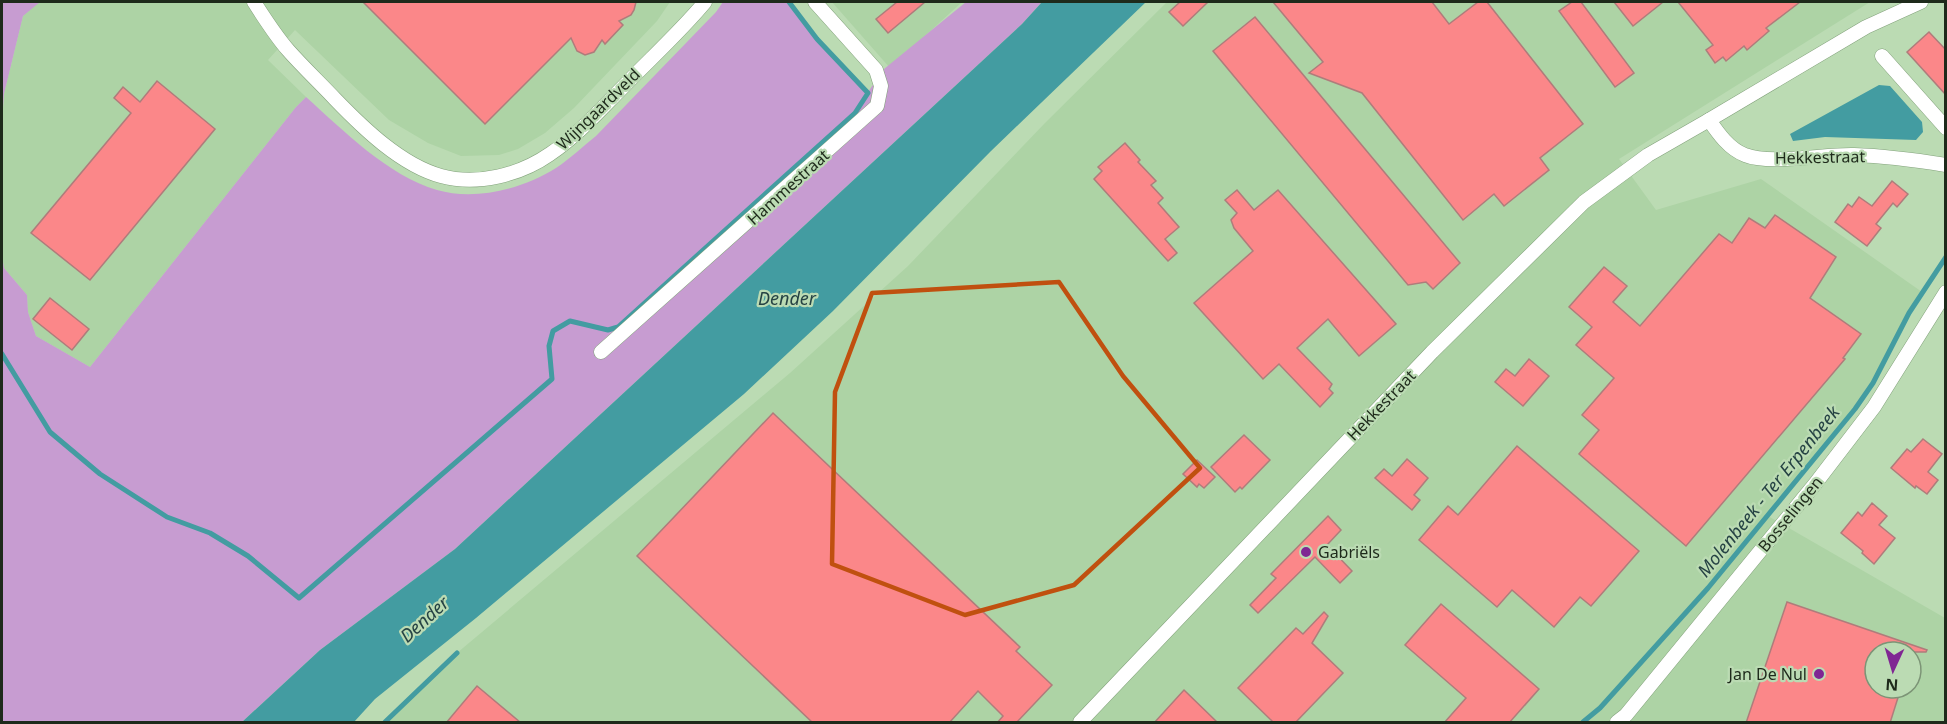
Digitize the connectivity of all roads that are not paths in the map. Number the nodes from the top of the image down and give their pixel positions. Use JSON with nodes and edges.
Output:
{"nodes":[{"id":1,"x":254,"y":2,"type":"edge"},
{"id":2,"x":705,"y":2,"type":"edge"},
{"id":3,"x":815,"y":2,"type":"edge"},
{"id":4,"x":1921,"y":2,"type":"edge"},
{"id":5,"x":1882,"y":56,"type":"dead end"},
{"id":6,"x":1709,"y":120,"type":"junction"},
{"id":7,"x":1946,"y":128,"type":"edge"},
{"id":8,"x":1946,"y":165,"type":"edge"},
{"id":9,"x":1946,"y":292,"type":"edge"},
{"id":10,"x":601,"y":352,"type":"dead end"},
{"id":11,"x":1080,"y":723,"type":"edge"},
{"id":12,"x":1617,"y":723,"type":"edge"}],
"edges":[{"from":1,"to":2,"type":"street","name":"Wijngaardveld"},
{"from":3,"to":10,"type":"street","name":"Hammestraat"},
{"from":4,"to":6,"type":"street","name":"Hekkestraat"},
{"from":5,"to":7,"type":"street"},
{"from":6,"to":8,"type":"street","name":"Hekkestraat"},
{"from":6,"to":11,"type":"street","name":"Hekkestraat"},
{"from":9,"to":12,"type":"street","name":"Bosselingen"}]}
